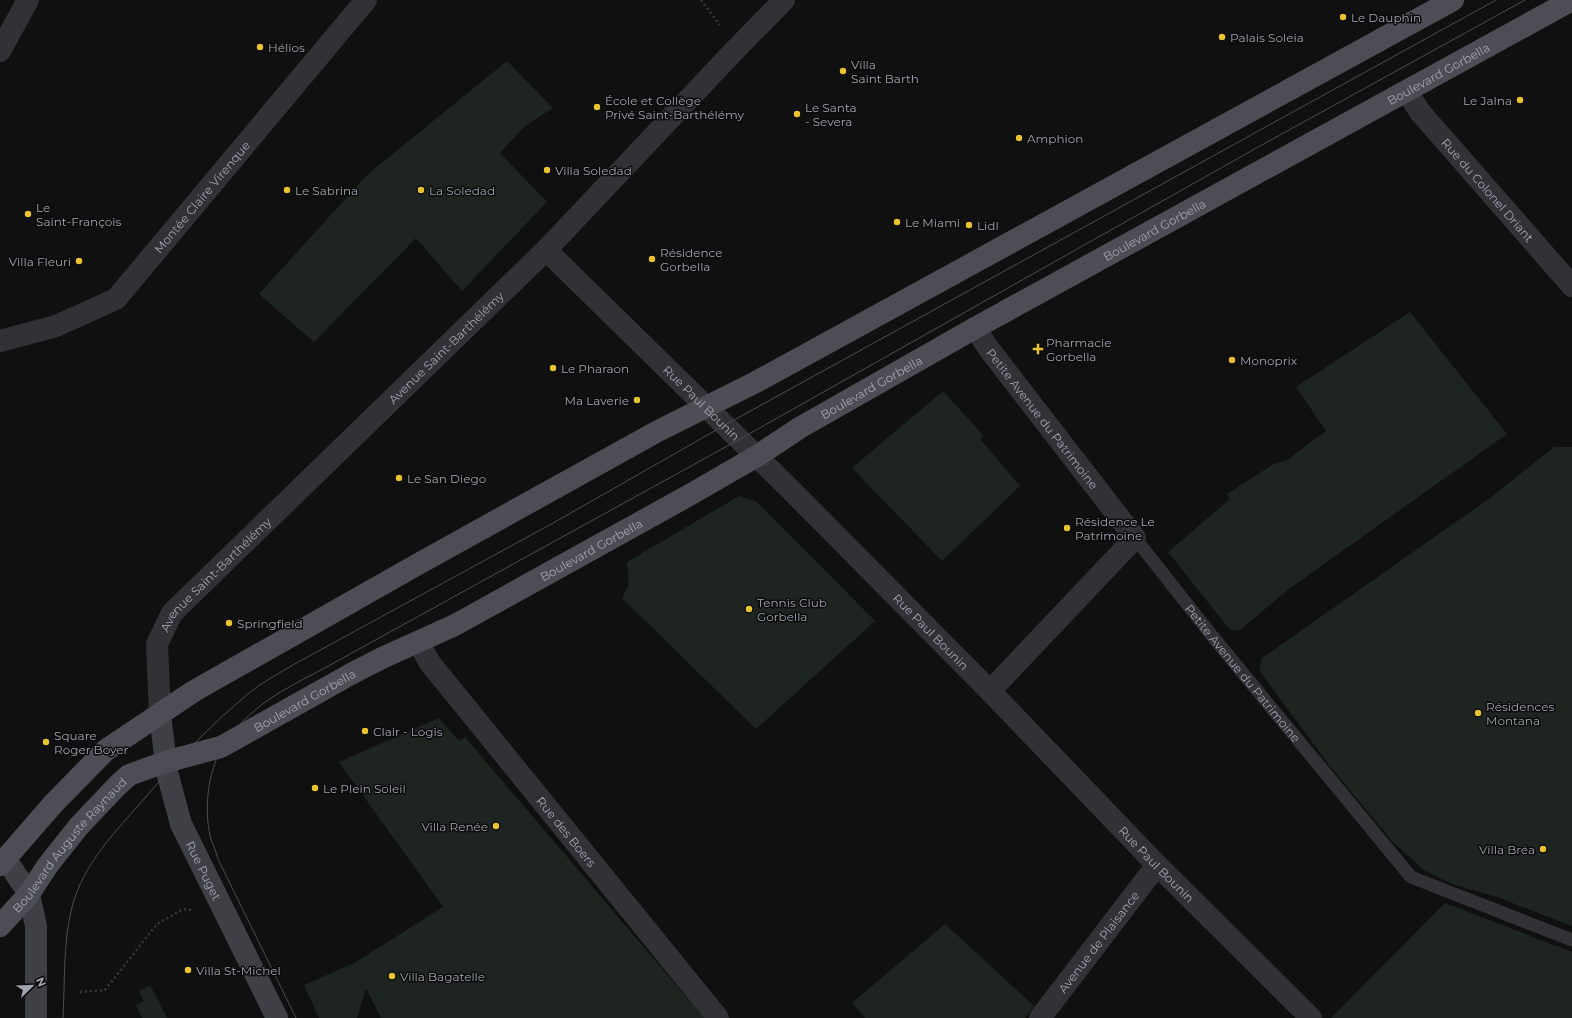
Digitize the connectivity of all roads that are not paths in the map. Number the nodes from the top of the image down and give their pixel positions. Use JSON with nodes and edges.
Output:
{"nodes":[{"id":1,"x":28,"y":0,"type":"edge"},
{"id":2,"x":366,"y":0,"type":"edge"},
{"id":3,"x":784,"y":0,"type":"edge"},
{"id":4,"x":1572,"y":0,"type":"edge"},
{"id":5,"x":1447,"y":2,"type":"edge"},
{"id":6,"x":0,"y":51,"type":"edge"},
{"id":7,"x":1407,"y":92,"type":"junction"},
{"id":8,"x":546,"y":250,"type":"junction"},
{"id":9,"x":1572,"y":286,"type":"edge"},
{"id":10,"x":975,"y":328,"type":"junction"},
{"id":11,"x":0,"y":341,"type":"edge"},
{"id":12,"x":706,"y":407,"type":"junction"},
{"id":13,"x":757,"y":456,"type":"junction"},
{"id":14,"x":1135,"y":538,"type":"junction"},
{"id":15,"x":418,"y":642,"type":"junction"},
{"id":16,"x":990,"y":691,"type":"junction"},
{"id":17,"x":160,"y":714,"type":"junction"},
{"id":18,"x":166,"y":762,"type":"junction"},
{"id":19,"x":2,"y":858,"type":"edge"},
{"id":20,"x":1157,"y":865,"type":"junction"},
{"id":21,"x":29,"y":894,"type":"junction"},
{"id":22,"x":0,"y":926,"type":"edge"},
{"id":23,"x":1572,"y":940,"type":"edge"},
{"id":24,"x":36,"y":1018,"type":"edge"},
{"id":25,"x":277,"y":1018,"type":"edge"},
{"id":26,"x":718,"y":1018,"type":"edge"},
{"id":27,"x":1040,"y":1018,"type":"edge"},
{"id":28,"x":1311,"y":1018,"type":"edge"}],
"edges":[{"from":1,"to":6,"type":"street"},
{"from":2,"to":11,"type":"street","name":"Montée Claire Virenque"},
{"from":3,"to":8,"type":"street","name":"Avenue Saint-Barthélémy"},
{"from":4,"to":7,"type":"main road","name":"Boulevard Gorbella"},
{"from":5,"to":12,"type":"main road"},
{"from":7,"to":9,"type":"street","name":"Rue du Colonel Driant"},
{"from":7,"to":10,"type":"main road","name":"Boulevard Gorbella"},
{"from":8,"to":12,"type":"street","name":"Rue Paul Bounin"},
{"from":8,"to":17,"type":"street","name":"Avenue Saint-Barthélémy"},
{"from":10,"to":13,"type":"main road","name":"Boulevard Gorbella"},
{"from":10,"to":14,"type":"street","name":"Petite Avenue du Patrimoine"},
{"from":12,"to":13,"type":"street","name":"Rue Paul Bounin"},
{"from":12,"to":17,"type":"main road"},
{"from":13,"to":15,"type":"main road","name":"Boulevard Gorbella"},
{"from":13,"to":16,"type":"street","name":"Rue Paul Bounin"},
{"from":14,"to":16,"type":"street"},
{"from":14,"to":23,"type":"lane","name":"Petite Avenue du Patrimoine"},
{"from":15,"to":18,"type":"main road","name":"Boulevard Gorbella"},
{"from":15,"to":26,"type":"street","name":"Rue des Boers"},
{"from":16,"to":20,"type":"street","name":"Rue Paul Bounin"},
{"from":17,"to":18,"type":"main road","name":"Rue Puget"},
{"from":17,"to":19,"type":"main road"},
{"from":18,"to":21,"type":"main road","name":"Boulevard Auguste Raynaud"},
{"from":18,"to":25,"type":"main road","name":"Rue Puget"},
{"from":19,"to":21,"type":"main road"},
{"from":20,"to":27,"type":"street","name":"Avenue de Plaisance"},
{"from":20,"to":28,"type":"street","name":"Rue Paul Bounin"},
{"from":21,"to":22,"type":"main road","name":"Boulevard Auguste Raynaud"},
{"from":21,"to":24,"type":"main road"}]}
